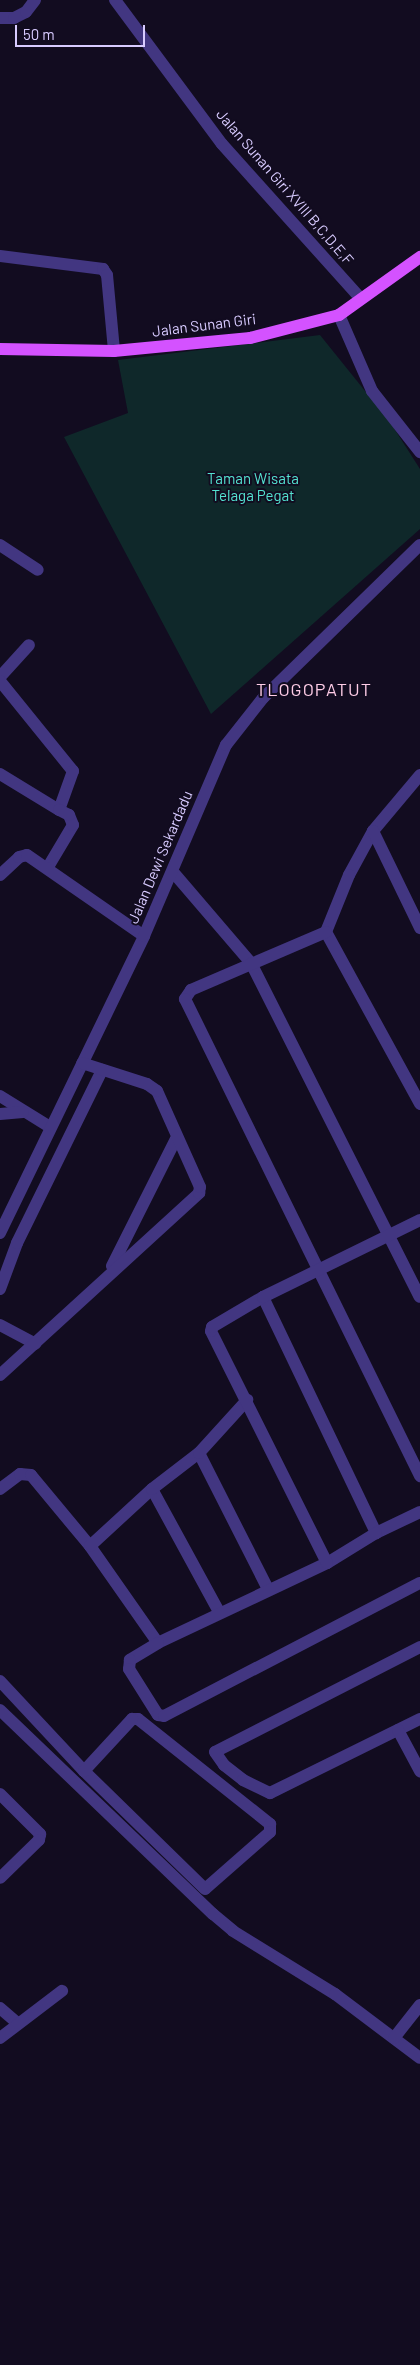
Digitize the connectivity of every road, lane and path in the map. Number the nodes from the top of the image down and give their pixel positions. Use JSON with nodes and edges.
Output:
{"nodes":[{"id":1,"x":35,"y":0,"type":"edge"},
{"id":2,"x":115,"y":0,"type":"edge"},
{"id":3,"x":0,"y":18,"type":"edge"},
{"id":4,"x":0,"y":256,"type":"edge"},
{"id":5,"x":420,"y":257,"type":"edge"},
{"id":6,"x":362,"y":299,"type":"junction"},
{"id":7,"x":339,"y":315,"type":"junction"},
{"id":8,"x":0,"y":349,"type":"edge"},
{"id":9,"x":114,"y":351,"type":"junction"},
{"id":10,"x":420,"y":452,"type":"edge"},
{"id":11,"x":0,"y":545,"type":"edge"},
{"id":12,"x":420,"y":545,"type":"edge"},
{"id":13,"x":38,"y":570,"type":"dead end"},
{"id":14,"x":29,"y":645,"type":"dead end"},
{"id":15,"x":0,"y":677,"type":"edge"},
{"id":16,"x":0,"y":681,"type":"edge"},
{"id":17,"x":0,"y":774,"type":"edge"},
{"id":18,"x":420,"y":776,"type":"edge"},
{"id":19,"x":59,"y":810,"type":"junction"},
{"id":20,"x":373,"y":832,"type":"junction"},
{"id":21,"x":48,"y":867,"type":"junction"},
{"id":22,"x":173,"y":872,"type":"junction"},
{"id":23,"x":0,"y":875,"type":"edge"},
{"id":24,"x":420,"y":928,"type":"edge"},
{"id":25,"x":326,"y":932,"type":"junction"},
{"id":26,"x":144,"y":936,"type":"junction"},
{"id":27,"x":251,"y":963,"type":"junction"},
{"id":28,"x":82,"y":1063,"type":"junction"},
{"id":29,"x":102,"y":1070,"type":"junction"},
{"id":30,"x":0,"y":1096,"type":"edge"},
{"id":31,"x":420,"y":1104,"type":"edge"},
{"id":32,"x":23,"y":1112,"type":"junction"},
{"id":33,"x":0,"y":1114,"type":"edge"},
{"id":34,"x":50,"y":1127,"type":"junction"},
{"id":35,"x":177,"y":1137,"type":"junction"},
{"id":36,"x":420,"y":1220,"type":"edge"},
{"id":37,"x":0,"y":1233,"type":"edge"},
{"id":38,"x":389,"y":1235,"type":"junction"},
{"id":39,"x":316,"y":1270,"type":"junction"},
{"id":40,"x":109,"y":1272,"type":"junction"},
{"id":41,"x":0,"y":1289,"type":"edge"},
{"id":42,"x":420,"y":1297,"type":"edge"},
{"id":43,"x":263,"y":1298,"type":"junction"},
{"id":44,"x":0,"y":1325,"type":"edge"},
{"id":45,"x":34,"y":1344,"type":"junction"},
{"id":46,"x":0,"y":1375,"type":"edge"},
{"id":47,"x":247,"y":1400,"type":"junction"},
{"id":48,"x":199,"y":1452,"type":"junction"},
{"id":49,"x":420,"y":1476,"type":"edge"},
{"id":50,"x":0,"y":1489,"type":"edge"},
{"id":51,"x":152,"y":1489,"type":"junction"},
{"id":52,"x":420,"y":1512,"type":"edge"},
{"id":53,"x":376,"y":1533,"type":"junction"},
{"id":54,"x":90,"y":1546,"type":"junction"},
{"id":55,"x":327,"y":1563,"type":"junction"},
{"id":56,"x":420,"y":1583,"type":"edge"},
{"id":57,"x":268,"y":1589,"type":"junction"},
{"id":58,"x":219,"y":1612,"type":"junction"},
{"id":59,"x":158,"y":1643,"type":"junction"},
{"id":60,"x":420,"y":1647,"type":"edge"},
{"id":61,"x":0,"y":1681,"type":"edge"},
{"id":62,"x":0,"y":1710,"type":"edge"},
{"id":63,"x":420,"y":1719,"type":"edge"},
{"id":64,"x":398,"y":1730,"type":"junction"},
{"id":65,"x":84,"y":1771,"type":"junction"},
{"id":66,"x":420,"y":1771,"type":"edge"},
{"id":67,"x":0,"y":1794,"type":"edge"},
{"id":68,"x":0,"y":1878,"type":"edge"},
{"id":69,"x":62,"y":1991,"type":"dead end"},
{"id":70,"x":420,"y":2005,"type":"edge"},
{"id":71,"x":0,"y":2008,"type":"edge"},
{"id":72,"x":17,"y":2023,"type":"junction"},
{"id":73,"x":0,"y":2038,"type":"edge"},
{"id":74,"x":394,"y":2038,"type":"junction"},
{"id":75,"x":420,"y":2058,"type":"edge"}],
"edges":[{"from":1,"to":3,"type":"street"},
{"from":2,"to":6,"type":"street","name":"Jalan Sunan Giri XVIII B,C,D,E,F"},
{"from":4,"to":9,"type":"street"},
{"from":5,"to":6,"type":"main road","name":"Jalan Sunan Giri"},
{"from":6,"to":7,"type":"main road","name":"Jalan Sunan Giri"},
{"from":7,"to":9,"type":"main road","name":"Jalan Sunan Giri"},
{"from":7,"to":10,"type":"street"},
{"from":8,"to":9,"type":"main road","name":"Jalan Sunan Giri"},
{"from":11,"to":13,"type":"street"},
{"from":12,"to":22,"type":"street","name":"Jalan Dewi Sekardadu"},
{"from":14,"to":15,"type":"street"},
{"from":16,"to":19,"type":"street"},
{"from":17,"to":19,"type":"street"},
{"from":18,"to":20,"type":"street"},
{"from":19,"to":21,"type":"street"},
{"from":20,"to":24,"type":"street"},
{"from":20,"to":25,"type":"street"},
{"from":21,"to":23,"type":"street"},
{"from":21,"to":26,"type":"street"},
{"from":22,"to":26,"type":"street","name":"Jalan Dewi Sekardadu"},
{"from":22,"to":27,"type":"street"},
{"from":25,"to":27,"type":"street"},
{"from":25,"to":31,"type":"street"},
{"from":26,"to":28,"type":"street","name":"Jalan Dewi Sekardadu"},
{"from":27,"to":38,"type":"street"},
{"from":27,"to":39,"type":"street"},
{"from":28,"to":29,"type":"street"},
{"from":28,"to":34,"type":"street","name":"Jalan Dewi Sekardadu"},
{"from":29,"to":35,"type":"street"},
{"from":29,"to":41,"type":"street"},
{"from":30,"to":32,"type":"street"},
{"from":32,"to":33,"type":"street"},
{"from":32,"to":34,"type":"street"},
{"from":34,"to":37,"type":"street","name":"Jalan Dewi Sekardadu"},
{"from":35,"to":40,"type":"street"},
{"from":35,"to":40,"type":"street"},
{"from":36,"to":38,"type":"street"},
{"from":38,"to":39,"type":"street"},
{"from":38,"to":42,"type":"street"},
{"from":39,"to":43,"type":"street"},
{"from":39,"to":49,"type":"street"},
{"from":40,"to":45,"type":"street"},
{"from":43,"to":47,"type":"street"},
{"from":43,"to":53,"type":"street"},
{"from":44,"to":45,"type":"street"},
{"from":45,"to":46,"type":"street"},
{"from":47,"to":48,"type":"street"},
{"from":47,"to":55,"type":"street"},
{"from":48,"to":51,"type":"street"},
{"from":48,"to":57,"type":"street"},
{"from":50,"to":54,"type":"street"},
{"from":51,"to":54,"type":"street"},
{"from":51,"to":58,"type":"street"},
{"from":52,"to":53,"type":"street"},
{"from":53,"to":55,"type":"street"},
{"from":54,"to":59,"type":"street"},
{"from":55,"to":57,"type":"street"},
{"from":56,"to":59,"type":"street"},
{"from":57,"to":58,"type":"street"},
{"from":58,"to":59,"type":"street"},
{"from":60,"to":64,"type":"street"},
{"from":61,"to":65,"type":"street"},
{"from":62,"to":74,"type":"street"},
{"from":63,"to":64,"type":"street"},
{"from":64,"to":66,"type":"street"},
{"from":65,"to":65,"type":"street"},
{"from":67,"to":68,"type":"street"},
{"from":69,"to":72,"type":"street"},
{"from":70,"to":74,"type":"street"},
{"from":71,"to":72,"type":"street"},
{"from":72,"to":73,"type":"street"},
{"from":74,"to":75,"type":"street"}]}
